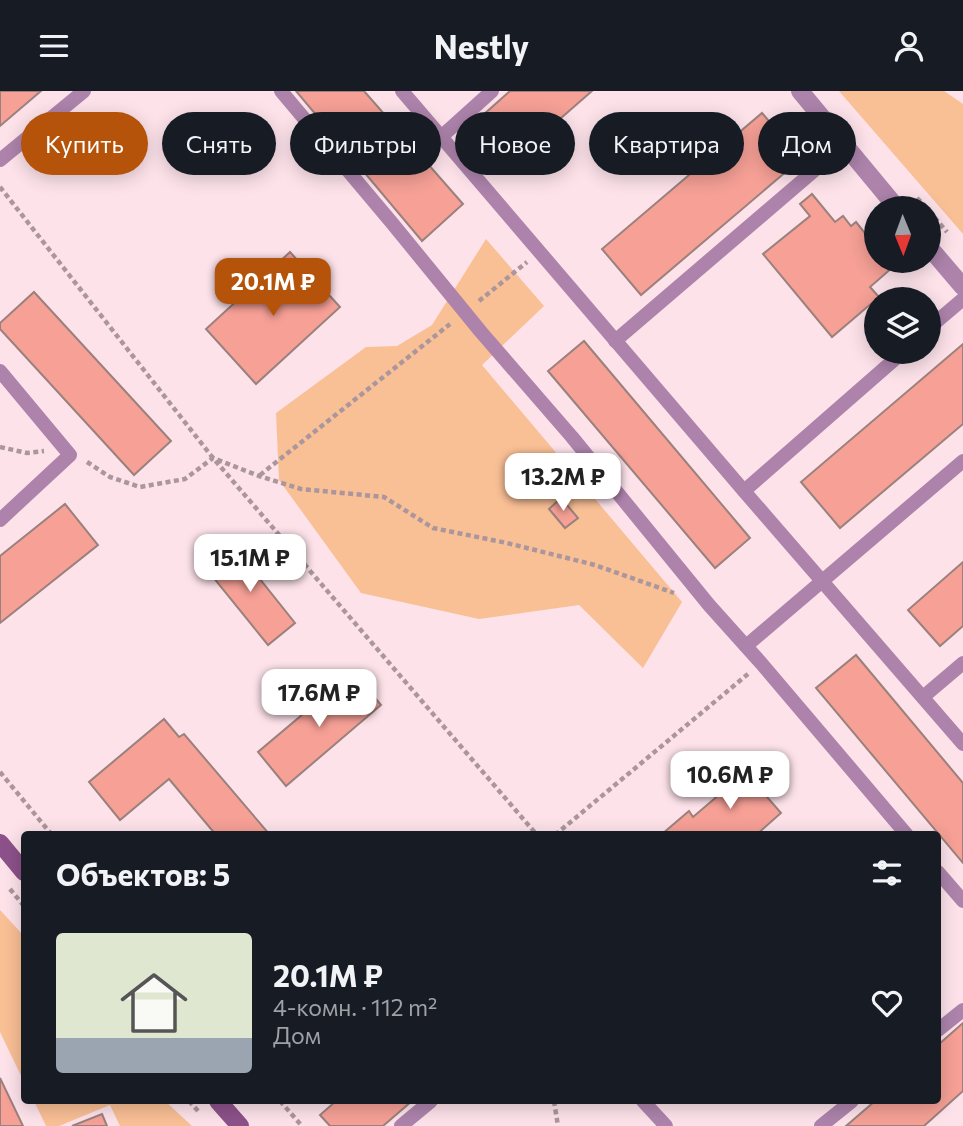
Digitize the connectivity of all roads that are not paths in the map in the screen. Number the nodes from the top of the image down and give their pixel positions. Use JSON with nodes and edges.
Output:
{"nodes":[{"id":1,"x":84,"y":91,"type":"edge"},
{"id":2,"x":281,"y":91,"type":"edge"},
{"id":3,"x":402,"y":91,"type":"edge"},
{"id":4,"x":492,"y":91,"type":"edge"},
{"id":5,"x":800,"y":91,"type":"edge"},
{"id":6,"x":420,"y":112,"type":"edge"},
{"id":7,"x":817,"y":112,"type":"edge"},
{"id":8,"x":441,"y":137,"type":"joint"},
{"id":9,"x":856,"y":159,"type":"edge"},
{"id":10,"x":0,"y":160,"type":"edge"},
{"id":11,"x":809,"y":175,"type":"edge"},
{"id":12,"x":887,"y":196,"type":"edge"},
{"id":13,"x":942,"y":262,"type":"edge"},
{"id":14,"x":963,"y":287,"type":"edge"},
{"id":15,"x":963,"y":299,"type":"edge"},
{"id":16,"x":941,"y":318,"type":"edge"},
{"id":17,"x":615,"y":341,"type":"junction"},
{"id":18,"x":889,"y":364,"type":"edge"},
{"id":19,"x":0,"y":371,"type":"edge"},
{"id":20,"x":963,"y":461,"type":"edge"},
{"id":21,"x":744,"y":491,"type":"junction"},
{"id":22,"x":0,"y":520,"type":"edge"},
{"id":23,"x":822,"y":581,"type":"junction"},
{"id":24,"x":746,"y":646,"type":"junction"},
{"id":25,"x":963,"y":663,"type":"edge"},
{"id":26,"x":923,"y":697,"type":"junction"},
{"id":27,"x":963,"y":744,"type":"edge"},
{"id":28,"x":904,"y":831,"type":"edge"},
{"id":29,"x":0,"y":843,"type":"edge"},
{"id":30,"x":21,"y":868,"type":"edge"},
{"id":31,"x":941,"y":875,"type":"edge"},
{"id":32,"x":963,"y":901,"type":"edge"},
{"id":33,"x":963,"y":1010,"type":"edge"},
{"id":34,"x":941,"y":1028,"type":"edge"},
{"id":35,"x":221,"y":1104,"type":"edge"},
{"id":36,"x":427,"y":1104,"type":"edge"},
{"id":37,"x":646,"y":1104,"type":"edge"},
{"id":38,"x":848,"y":1104,"type":"edge"},
{"id":39,"x":240,"y":1126,"type":"edge"},
{"id":40,"x":401,"y":1126,"type":"edge"},
{"id":41,"x":666,"y":1126,"type":"edge"},
{"id":42,"x":821,"y":1126,"type":"edge"}],
"edges":[{"from":1,"to":10,"type":"lane"},
{"from":2,"to":24,"type":"lane"},
{"from":3,"to":6,"type":"lane"},
{"from":4,"to":8,"type":"lane"},
{"from":5,"to":7,"type":"street"},
{"from":8,"to":17,"type":"lane"},
{"from":9,"to":12,"type":"street"},
{"from":11,"to":17,"type":"lane"},
{"from":13,"to":14,"type":"street"},
{"from":15,"to":16,"type":"lane"},
{"from":17,"to":21,"type":"lane"},
{"from":18,"to":21,"type":"lane"},
{"from":19,"to":22,"type":"lane"},
{"from":20,"to":23,"type":"lane"},
{"from":21,"to":23,"type":"lane"},
{"from":23,"to":24,"type":"lane"},
{"from":23,"to":26,"type":"lane"},
{"from":24,"to":28,"type":"lane"},
{"from":25,"to":26,"type":"lane"},
{"from":26,"to":27,"type":"lane"},
{"from":29,"to":30,"type":"main road"},
{"from":31,"to":32,"type":"lane"},
{"from":33,"to":34,"type":"lane"},
{"from":35,"to":39,"type":"main road"},
{"from":36,"to":40,"type":"lane"},
{"from":37,"to":41,"type":"lane"},
{"from":38,"to":42,"type":"lane"}]}
